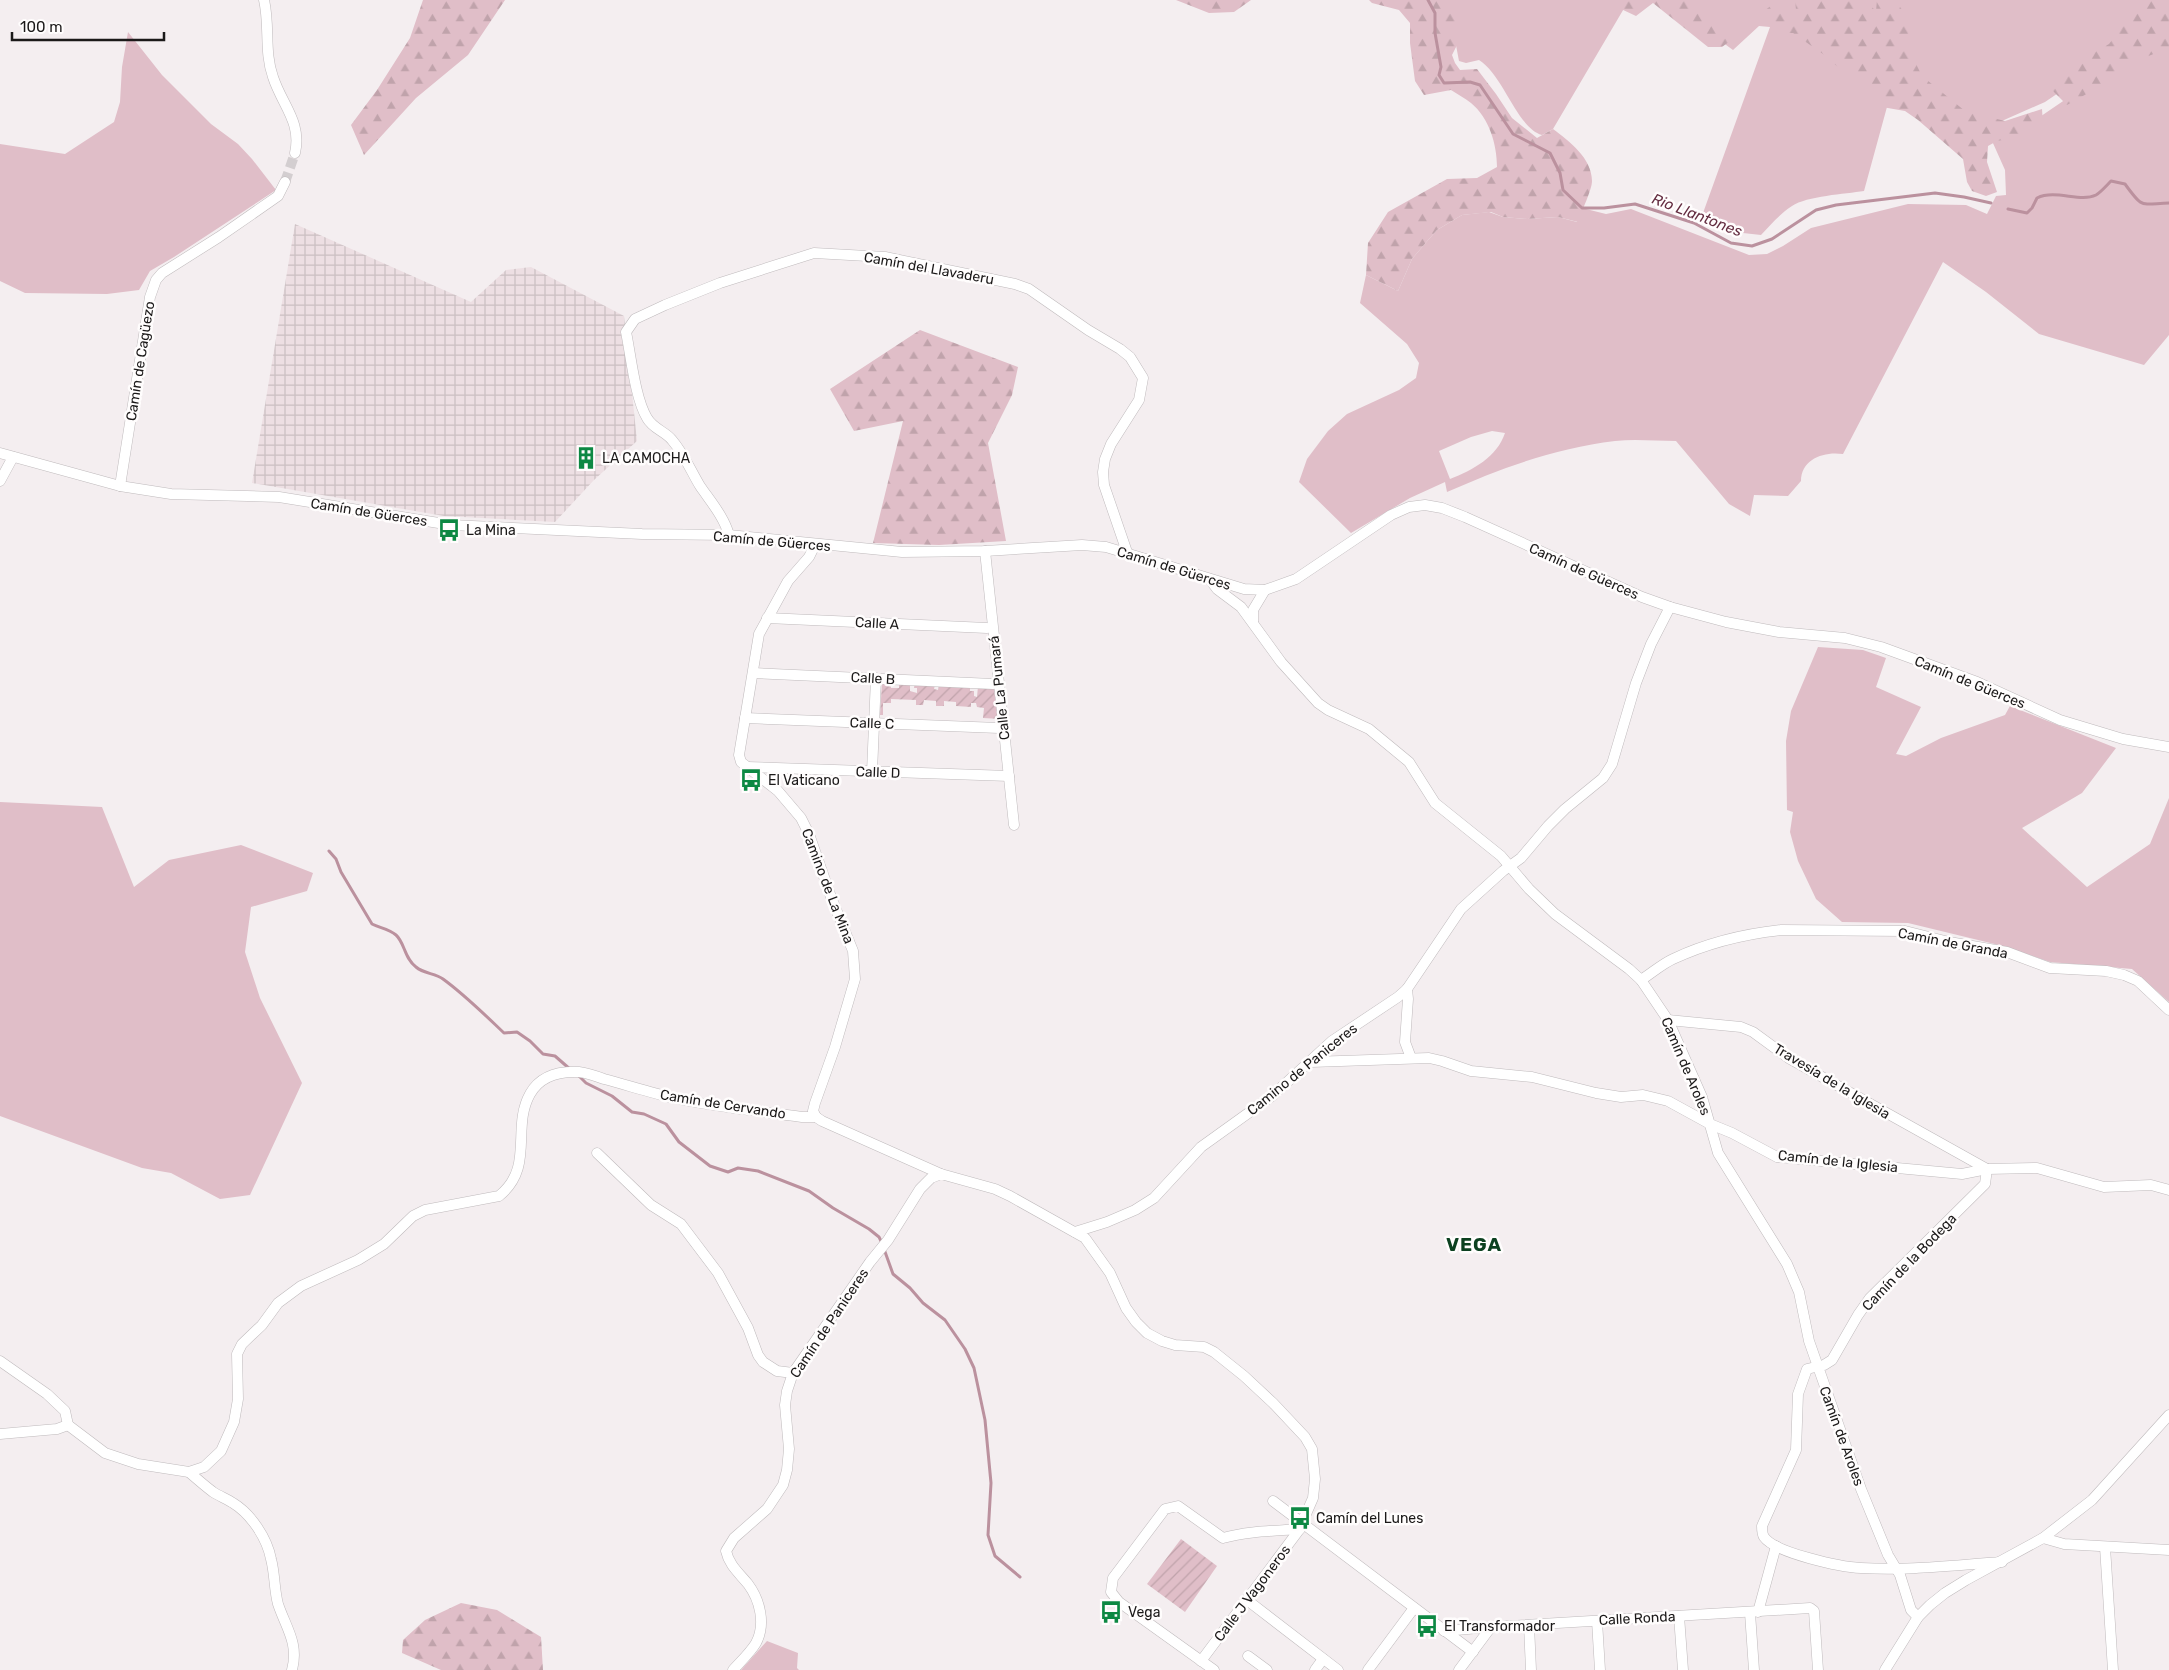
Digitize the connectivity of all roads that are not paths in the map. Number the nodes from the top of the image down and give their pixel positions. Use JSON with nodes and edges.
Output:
{"nodes":[{"id":1,"x":264,"y":0,"type":"edge"},
{"id":2,"x":295,"y":153,"type":"tunnel mouth"},
{"id":3,"x":286,"y":182,"type":"tunnel mouth"},
{"id":4,"x":0,"y":453,"type":"edge"},
{"id":5,"x":13,"y":457,"type":"junction"},
{"id":6,"x":0,"y":480,"type":"edge"},
{"id":7,"x":120,"y":486,"type":"junction"},
{"id":8,"x":729,"y":536,"type":"junction"},
{"id":9,"x":815,"y":545,"type":"junction"},
{"id":10,"x":985,"y":551,"type":"junction"},
{"id":11,"x":1127,"y":552,"type":"junction"},
{"id":12,"x":1210,"y":580,"type":"junction"},
{"id":13,"x":1265,"y":590,"type":"junction"},
{"id":14,"x":1670,"y":607,"type":"junction"},
{"id":15,"x":767,"y":618,"type":"junction"},
{"id":16,"x":1252,"y":622,"type":"junction"},
{"id":17,"x":987,"y":628,"type":"dead end"},
{"id":18,"x":753,"y":673,"type":"junction"},
{"id":19,"x":876,"y":678,"type":"junction"},
{"id":20,"x":993,"y":684,"type":"dead end"},
{"id":21,"x":745,"y":718,"type":"junction"},
{"id":22,"x":874,"y":723,"type":"junction"},
{"id":23,"x":998,"y":728,"type":"dead end"},
{"id":24,"x":2169,"y":748,"type":"edge"},
{"id":25,"x":747,"y":767,"type":"junction"},
{"id":26,"x":872,"y":772,"type":"junction"},
{"id":27,"x":1008,"y":776,"type":"junction"},
{"id":28,"x":1014,"y":825,"type":"dead end"},
{"id":29,"x":1510,"y":866,"type":"junction"},
{"id":30,"x":1641,"y":980,"type":"junction"},
{"id":31,"x":1407,"y":989,"type":"junction"},
{"id":32,"x":2169,"y":1010,"type":"edge"},
{"id":33,"x":1668,"y":1020,"type":"junction"},
{"id":34,"x":1411,"y":1058,"type":"junction"},
{"id":35,"x":1311,"y":1062,"type":"junction"},
{"id":36,"x":816,"y":1117,"type":"junction"},
{"id":37,"x":1710,"y":1124,"type":"junction"},
{"id":38,"x":597,"y":1153,"type":"dead end"},
{"id":39,"x":1987,"y":1169,"type":"junction"},
{"id":40,"x":941,"y":1174,"type":"junction"},
{"id":41,"x":2169,"y":1190,"type":"edge"},
{"id":42,"x":1075,"y":1232,"type":"junction"},
{"id":43,"x":0,"y":1361,"type":"edge"},
{"id":44,"x":1817,"y":1366,"type":"junction"},
{"id":45,"x":793,"y":1373,"type":"junction"},
{"id":46,"x":2169,"y":1415,"type":"edge"},
{"id":47,"x":68,"y":1425,"type":"junction"},
{"id":48,"x":0,"y":1434,"type":"edge"},
{"id":49,"x":189,"y":1472,"type":"junction"},
{"id":50,"x":1273,"y":1501,"type":"dead end"},
{"id":51,"x":1301,"y":1526,"type":"junction"},
{"id":52,"x":2043,"y":1538,"type":"junction"},
{"id":53,"x":1776,"y":1546,"type":"junction"},
{"id":54,"x":2105,"y":1547,"type":"junction"},
{"id":55,"x":2169,"y":1550,"type":"edge"},
{"id":56,"x":2002,"y":1562,"type":"junction"},
{"id":57,"x":1897,"y":1568,"type":"junction"},
{"id":58,"x":1246,"y":1600,"type":"junction"},
{"id":59,"x":1414,"y":1608,"type":"junction"},
{"id":60,"x":1754,"y":1613,"type":"junction"},
{"id":61,"x":1679,"y":1616,"type":"junction"},
{"id":62,"x":1918,"y":1617,"type":"junction"},
{"id":63,"x":1598,"y":1621,"type":"junction"},
{"id":64,"x":1529,"y":1625,"type":"junction"},
{"id":65,"x":1491,"y":1626,"type":"junction"},
{"id":66,"x":1444,"y":1631,"type":"junction"},
{"id":67,"x":1472,"y":1652,"type":"junction"},
{"id":68,"x":1248,"y":1656,"type":"dead end"},
{"id":69,"x":1323,"y":1659,"type":"junction"},
{"id":70,"x":1201,"y":1661,"type":"junction"},
{"id":71,"x":292,"y":1670,"type":"edge"},
{"id":72,"x":733,"y":1670,"type":"edge"},
{"id":73,"x":1214,"y":1670,"type":"edge"},
{"id":74,"x":1267,"y":1670,"type":"edge"},
{"id":75,"x":1314,"y":1670,"type":"edge"},
{"id":76,"x":1338,"y":1670,"type":"edge"},
{"id":77,"x":1368,"y":1670,"type":"edge"},
{"id":78,"x":1459,"y":1670,"type":"edge"},
{"id":79,"x":1532,"y":1670,"type":"edge"},
{"id":80,"x":1600,"y":1670,"type":"edge"},
{"id":81,"x":1684,"y":1670,"type":"edge"},
{"id":82,"x":1754,"y":1670,"type":"edge"},
{"id":83,"x":1818,"y":1670,"type":"edge"},
{"id":84,"x":1885,"y":1670,"type":"edge"},
{"id":85,"x":2113,"y":1670,"type":"edge"}],
"edges":[{"from":1,"to":2,"type":"street"},
{"from":3,"to":7,"type":"street","name":"Camín de Cagüezo"},
{"from":4,"to":5,"type":"street","name":"Camín de Güerces"},
{"from":5,"to":6,"type":"street"},
{"from":5,"to":7,"type":"street","name":"Camín de Güerces"},
{"from":7,"to":8,"type":"street","name":"Camín de Güerces"},
{"from":8,"to":9,"type":"street","name":"Camín de Güerces"},
{"from":8,"to":11,"type":"street","name":"Camín del Llavaderu"},
{"from":9,"to":10,"type":"street","name":"Camín de Güerces"},
{"from":9,"to":15,"type":"street"},
{"from":10,"to":11,"type":"street","name":"Camín de Güerces"},
{"from":10,"to":27,"type":"street","name":"Calle La Pumará"},
{"from":11,"to":12,"type":"street","name":"Camín de Güerces"},
{"from":12,"to":13,"type":"street","name":"Camín de Güerces"},
{"from":12,"to":16,"type":"street","name":"Camín de Aroles"},
{"from":13,"to":14,"type":"street","name":"Camín de Güerces"},
{"from":13,"to":16,"type":"street"},
{"from":14,"to":24,"type":"street","name":"Camín de Güerces"},
{"from":14,"to":29,"type":"street","name":"Camino de Paniceres"},
{"from":15,"to":17,"type":"street","name":"Calle A"},
{"from":15,"to":18,"type":"street"},
{"from":16,"to":29,"type":"street","name":"Camín de Aroles"},
{"from":18,"to":19,"type":"street","name":"Calle B"},
{"from":18,"to":21,"type":"street"},
{"from":19,"to":20,"type":"street","name":"Calle B"},
{"from":19,"to":22,"type":"street"},
{"from":21,"to":22,"type":"street","name":"Calle C"},
{"from":21,"to":25,"type":"street"},
{"from":22,"to":23,"type":"street","name":"Calle C"},
{"from":22,"to":26,"type":"street"},
{"from":25,"to":26,"type":"street","name":"Calle D"},
{"from":25,"to":36,"type":"street","name":"Camino de La Mina"},
{"from":26,"to":27,"type":"street","name":"Calle D"},
{"from":27,"to":28,"type":"street","name":"Calle La Pumará"},
{"from":29,"to":30,"type":"street","name":"Camín de Aroles"},
{"from":29,"to":31,"type":"street","name":"Camino de Paniceres"},
{"from":30,"to":32,"type":"street","name":"Camín de Granda"},
{"from":30,"to":33,"type":"street","name":"Camín de Aroles"},
{"from":31,"to":34,"type":"street"},
{"from":31,"to":35,"type":"street","name":"Camino de Paniceres"},
{"from":33,"to":37,"type":"street","name":"Camín de Aroles"},
{"from":33,"to":39,"type":"street","name":"Travesía de la Iglesia"},
{"from":34,"to":35,"type":"street","name":"Camín de la Iglesia"},
{"from":34,"to":37,"type":"street","name":"Camín de la Iglesia"},
{"from":35,"to":42,"type":"street","name":"Camino de Paniceres"},
{"from":36,"to":40,"type":"street","name":"Camín de Cervando"},
{"from":36,"to":49,"type":"street","name":"Camín de Cervando"},
{"from":37,"to":39,"type":"street","name":"Camín de la Iglesia"},
{"from":37,"to":44,"type":"street","name":"Camín de Aroles"},
{"from":38,"to":45,"type":"street"},
{"from":39,"to":41,"type":"street","name":"Camín de la Iglesia"},
{"from":39,"to":44,"type":"street","name":"Camín de la Bodega"},
{"from":40,"to":42,"type":"street"},
{"from":40,"to":45,"type":"street","name":"Camín de Paniceres"},
{"from":42,"to":51,"type":"street","name":"Calle J Vagoneros"},
{"from":43,"to":47,"type":"street"},
{"from":44,"to":53,"type":"street","name":"Camín de la Bodega"},
{"from":44,"to":57,"type":"street","name":"Camín de Aroles"},
{"from":45,"to":72,"type":"street","name":"Camín de Paniceres"},
{"from":46,"to":52,"type":"street"},
{"from":47,"to":48,"type":"street"},
{"from":47,"to":49,"type":"street"},
{"from":49,"to":71,"type":"street"},
{"from":50,"to":51,"type":"street"},
{"from":51,"to":58,"type":"street","name":"Calle J Vagoneros"},
{"from":51,"to":59,"type":"street"},
{"from":51,"to":70,"type":"street"},
{"from":52,"to":54,"type":"street"},
{"from":52,"to":56,"type":"street"},
{"from":53,"to":57,"type":"street"},
{"from":53,"to":60,"type":"street"},
{"from":54,"to":55,"type":"street"},
{"from":54,"to":85,"type":"street"},
{"from":56,"to":57,"type":"street"},
{"from":56,"to":62,"type":"street"},
{"from":57,"to":62,"type":"street","name":"Camín de Aroles"},
{"from":58,"to":69,"type":"street"},
{"from":58,"to":70,"type":"street","name":"Calle J Vagoneros"},
{"from":59,"to":66,"type":"street"},
{"from":59,"to":77,"type":"street"},
{"from":60,"to":61,"type":"street","name":"Calle Ronda"},
{"from":60,"to":82,"type":"street"},
{"from":60,"to":83,"type":"street","name":"Calle Ronda"},
{"from":61,"to":63,"type":"street","name":"Calle Ronda"},
{"from":61,"to":81,"type":"street"},
{"from":62,"to":84,"type":"street"},
{"from":63,"to":64,"type":"street","name":"Calle Ronda"},
{"from":63,"to":80,"type":"street"},
{"from":64,"to":65,"type":"street","name":"Calle Ronda"},
{"from":64,"to":79,"type":"street"},
{"from":65,"to":66,"type":"street","name":"Calle Ronda"},
{"from":65,"to":67,"type":"street"},
{"from":66,"to":67,"type":"street"},
{"from":67,"to":78,"type":"street"},
{"from":68,"to":74,"type":"street"},
{"from":69,"to":75,"type":"street"},
{"from":69,"to":76,"type":"street"},
{"from":70,"to":73,"type":"street"}]}
